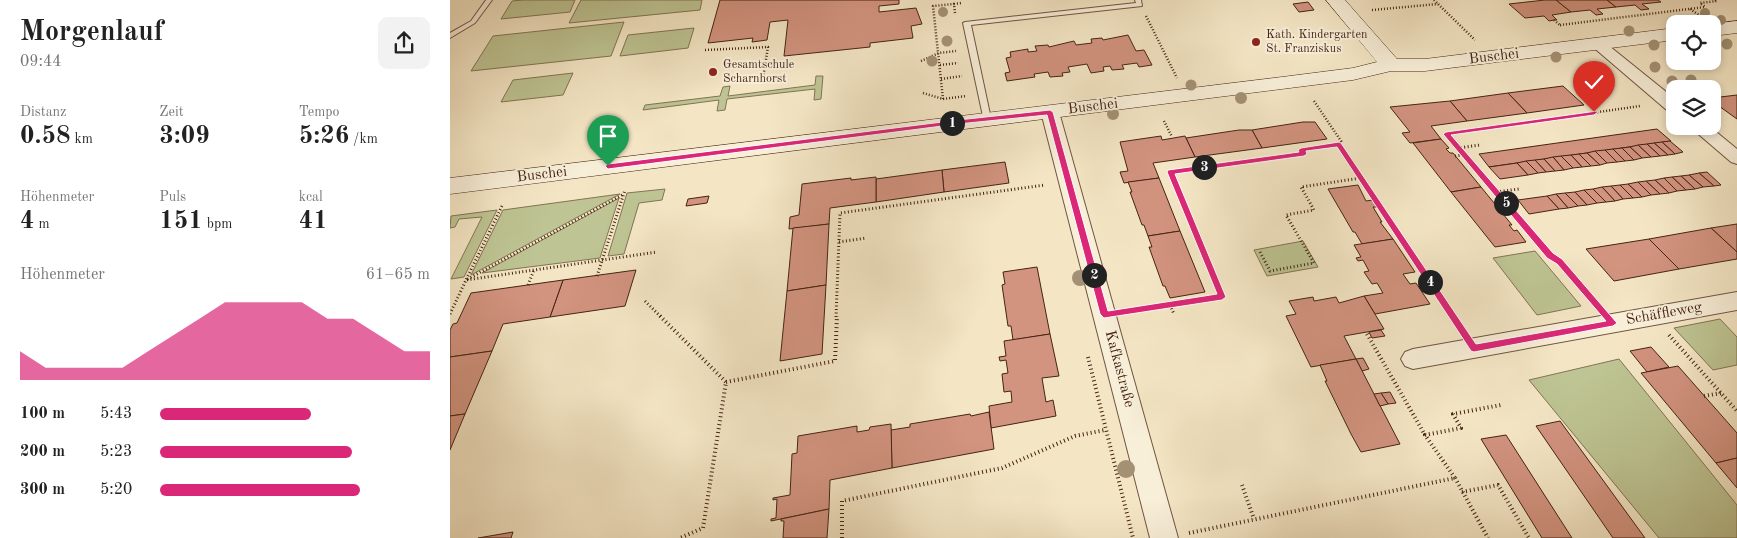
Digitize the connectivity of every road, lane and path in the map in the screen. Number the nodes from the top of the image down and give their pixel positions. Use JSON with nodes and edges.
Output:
{"nodes":[{"id":1,"x":489,"y":0,"type":"edge"},
{"id":2,"x":1335,"y":0,"type":"edge"},
{"id":3,"x":1434,"y":0,"type":"edge"},
{"id":4,"x":1715,"y":0,"type":"edge"},
{"id":5,"x":1139,"y":2,"type":"edge"},
{"id":6,"x":954,"y":4,"type":"dead end"},
{"id":7,"x":1438,"y":4,"type":"junction"},
{"id":8,"x":1690,"y":4,"type":"dead end"},
{"id":9,"x":1696,"y":8,"type":"junction"},
{"id":10,"x":1646,"y":9,"type":"dead end"},
{"id":11,"x":1690,"y":9,"type":"junction"},
{"id":12,"x":1367,"y":11,"type":"dead end"},
{"id":13,"x":1652,"y":14,"type":"junction"},
{"id":14,"x":1697,"y":15,"type":"edge"},
{"id":15,"x":1560,"y":25,"type":"dead end"},
{"id":16,"x":1721,"y":25,"type":"edge"},
{"id":17,"x":1737,"y":27,"type":"edge"},
{"id":18,"x":1666,"y":35,"type":"edge"},
{"id":19,"x":450,"y":36,"type":"edge"},
{"id":20,"x":1476,"y":40,"type":"dead end"},
{"id":21,"x":1598,"y":44,"type":"junction"},
{"id":22,"x":705,"y":50,"type":"dead end"},
{"id":23,"x":964,"y":62,"type":"dead end"},
{"id":24,"x":940,"y":65,"type":"junction"},
{"id":25,"x":1391,"y":65,"type":"junction"},
{"id":26,"x":965,"y":76,"type":"dead end"},
{"id":27,"x":763,"y":78,"type":"dead end"},
{"id":28,"x":941,"y":79,"type":"junction"},
{"id":29,"x":1180,"y":83,"type":"dead end"},
{"id":30,"x":967,"y":89,"type":"dead end"},
{"id":31,"x":923,"y":93,"type":"dead end"},
{"id":32,"x":943,"y":99,"type":"junction"},
{"id":33,"x":1666,"y":100,"type":"edge"},
{"id":34,"x":1314,"y":101,"type":"dead end"},
{"id":35,"x":1666,"y":106,"type":"edge"},
{"id":36,"x":1050,"y":112,"type":"junction"},
{"id":37,"x":987,"y":119,"type":"junction"},
{"id":38,"x":1164,"y":121,"type":"dead end"},
{"id":39,"x":1709,"y":135,"type":"edge"},
{"id":40,"x":1172,"y":137,"type":"dead end"},
{"id":41,"x":1339,"y":144,"type":"junction"},
{"id":42,"x":1480,"y":145,"type":"dead end"},
{"id":43,"x":1458,"y":148,"type":"junction"},
{"id":44,"x":1464,"y":155,"type":"junction"},
{"id":45,"x":1455,"y":156,"type":"dead end"},
{"id":46,"x":1737,"y":158,"type":"edge"},
{"id":47,"x":1361,"y":178,"type":"junction"},
{"id":48,"x":1046,"y":185,"type":"dead end"},
{"id":49,"x":450,"y":186,"type":"edge"},
{"id":50,"x":1519,"y":189,"type":"dead end"},
{"id":51,"x":1496,"y":192,"type":"junction"},
{"id":52,"x":502,"y":206,"type":"dead end"},
{"id":53,"x":1507,"y":206,"type":"junction"},
{"id":54,"x":1498,"y":207,"type":"dead end"},
{"id":55,"x":866,"y":238,"type":"dead end"},
{"id":56,"x":839,"y":242,"type":"junction"},
{"id":57,"x":657,"y":252,"type":"dead end"},
{"id":58,"x":1260,"y":252,"type":"dead end"},
{"id":59,"x":603,"y":260,"type":"junction"},
{"id":60,"x":534,"y":270,"type":"junction"},
{"id":61,"x":597,"y":276,"type":"dead end"},
{"id":62,"x":466,"y":280,"type":"junction"},
{"id":63,"x":528,"y":286,"type":"dead end"},
{"id":64,"x":646,"y":301,"type":"dead end"},
{"id":65,"x":1737,"y":301,"type":"edge"},
{"id":66,"x":1170,"y":304,"type":"junction"},
{"id":67,"x":450,"y":314,"type":"edge"},
{"id":68,"x":1104,"y":314,"type":"junction"},
{"id":69,"x":1174,"y":314,"type":"dead end"},
{"id":70,"x":1652,"y":316,"type":"junction"},
{"id":71,"x":1613,"y":323,"type":"junction"},
{"id":72,"x":1367,"y":334,"type":"dead end"},
{"id":73,"x":1474,"y":348,"type":"junction"},
{"id":74,"x":1413,"y":359,"type":"dead end"},
{"id":75,"x":726,"y":382,"type":"junction"},
{"id":76,"x":1721,"y":393,"type":"junction"},
{"id":77,"x":1704,"y":396,"type":"dead end"},
{"id":78,"x":1501,"y":405,"type":"dead end"},
{"id":79,"x":1737,"y":411,"type":"edge"},
{"id":80,"x":1105,"y":430,"type":"dead end"},
{"id":81,"x":1425,"y":435,"type":"junction"},
{"id":82,"x":1455,"y":478,"type":"junction"},
{"id":83,"x":1242,"y":485,"type":"dead end"},
{"id":84,"x":1462,"y":492,"type":"junction"},
{"id":85,"x":1254,"y":520,"type":"junction"},
{"id":86,"x":1173,"y":536,"type":"edge"},
{"id":87,"x":680,"y":538,"type":"edge"},
{"id":88,"x":842,"y":538,"type":"edge"},
{"id":89,"x":1488,"y":538,"type":"edge"},
{"id":90,"x":1529,"y":538,"type":"edge"}],
"edges":[{"from":1,"to":19,"type":"lane"},
{"from":2,"to":25,"type":"street"},
{"from":3,"to":7,"type":"path"},
{"from":4,"to":9,"type":"path"},
{"from":5,"to":29,"type":"path"},
{"from":5,"to":37,"type":"lane"},
{"from":6,"to":24,"type":"path"},
{"from":7,"to":12,"type":"path"},
{"from":7,"to":20,"type":"path"},
{"from":8,"to":9,"type":"path"},
{"from":9,"to":11,"type":"path"},
{"from":10,"to":13,"type":"path"},
{"from":11,"to":13,"type":"path"},
{"from":11,"to":14,"type":"path"},
{"from":13,"to":15,"type":"path"},
{"from":16,"to":17,"type":"street"},
{"from":18,"to":21,"type":"street","name":"Buschei"},
{"from":21,"to":25,"type":"street","name":"Buschei"},
{"from":21,"to":33,"type":"street"},
{"from":22,"to":27,"type":"path"},
{"from":23,"to":24,"type":"path"},
{"from":24,"to":28,"type":"path"},
{"from":25,"to":36,"type":"street","name":"Buschei"},
{"from":26,"to":28,"type":"path"},
{"from":28,"to":32,"type":"path"},
{"from":30,"to":32,"type":"path"},
{"from":31,"to":32,"type":"path"},
{"from":34,"to":41,"type":"path"},
{"from":35,"to":43,"type":"path"},
{"from":36,"to":37,"type":"street","name":"Buschei"},
{"from":36,"to":68,"type":"street","name":"Kafkastraße"},
{"from":37,"to":49,"type":"street","name":"Buschei"},
{"from":38,"to":40,"type":"path"},
{"from":39,"to":46,"type":"street"},
{"from":41,"to":47,"type":"path"},
{"from":41,"to":66,"type":"path"},
{"from":42,"to":43,"type":"path"},
{"from":43,"to":44,"type":"path"},
{"from":44,"to":45,"type":"path"},
{"from":44,"to":51,"type":"path"},
{"from":47,"to":58,"type":"path"},
{"from":47,"to":73,"type":"path"},
{"from":48,"to":56,"type":"path"},
{"from":50,"to":51,"type":"path"},
{"from":51,"to":53,"type":"path"},
{"from":52,"to":62,"type":"path"},
{"from":53,"to":54,"type":"path"},
{"from":53,"to":71,"type":"path"},
{"from":55,"to":56,"type":"path"},
{"from":56,"to":75,"type":"path"},
{"from":57,"to":59,"type":"path"},
{"from":59,"to":60,"type":"path"},
{"from":59,"to":61,"type":"path"},
{"from":59,"to":62,"type":"path"},
{"from":60,"to":62,"type":"path"},
{"from":60,"to":63,"type":"path"},
{"from":62,"to":67,"type":"path"},
{"from":64,"to":75,"type":"path"},
{"from":65,"to":70,"type":"street","name":"Schäffleweg"},
{"from":66,"to":68,"type":"path"},
{"from":66,"to":69,"type":"path"},
{"from":68,"to":86,"type":"street","name":"Kafkastraße"},
{"from":70,"to":71,"type":"street","name":"Schäffleweg"},
{"from":70,"to":76,"type":"path"},
{"from":71,"to":73,"type":"street","name":"Schäffleweg"},
{"from":72,"to":81,"type":"path"},
{"from":73,"to":74,"type":"street","name":"Schäffleweg"},
{"from":75,"to":87,"type":"path"},
{"from":76,"to":77,"type":"path"},
{"from":76,"to":79,"type":"path"},
{"from":78,"to":81,"type":"path"},
{"from":80,"to":88,"type":"path"},
{"from":81,"to":82,"type":"path"},
{"from":82,"to":84,"type":"path"},
{"from":82,"to":85,"type":"path"},
{"from":83,"to":85,"type":"path"},
{"from":84,"to":89,"type":"path"},
{"from":84,"to":90,"type":"path"},
{"from":85,"to":86,"type":"path"}]}
